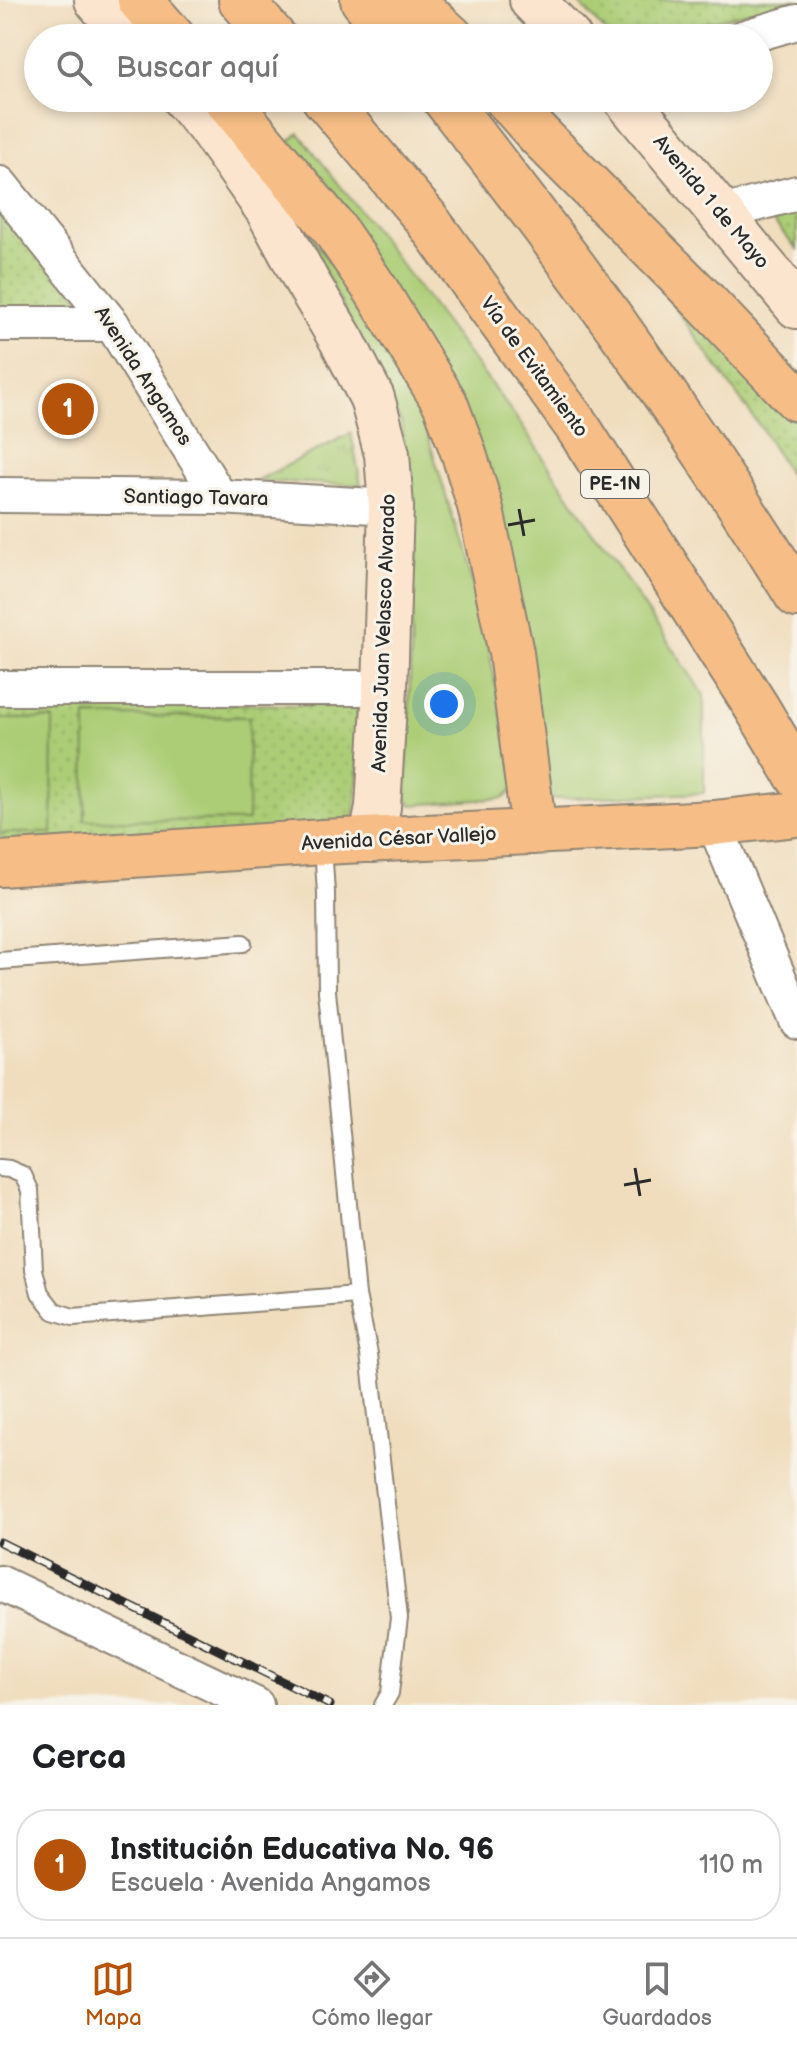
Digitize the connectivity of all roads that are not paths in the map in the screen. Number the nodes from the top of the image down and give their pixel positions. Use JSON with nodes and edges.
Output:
{"nodes":[{"id":1,"x":97,"y":0,"type":"edge"},
{"id":2,"x":140,"y":0,"type":"edge"},
{"id":3,"x":241,"y":0,"type":"edge"},
{"id":4,"x":363,"y":0,"type":"edge"},
{"id":5,"x":411,"y":0,"type":"edge"},
{"id":6,"x":532,"y":0,"type":"edge"},
{"id":7,"x":797,"y":22,"type":"edge"},
{"id":8,"x":118,"y":24,"type":"edge"},
{"id":9,"x":161,"y":24,"type":"edge"},
{"id":10,"x":262,"y":24,"type":"edge"},
{"id":11,"x":383,"y":24,"type":"edge"},
{"id":12,"x":437,"y":24,"type":"edge"},
{"id":13,"x":555,"y":24,"type":"edge"},
{"id":14,"x":773,"y":29,"type":"edge"},
{"id":15,"x":196,"y":112,"type":"edge"},
{"id":16,"x":237,"y":112,"type":"edge"},
{"id":17,"x":336,"y":112,"type":"edge"},
{"id":18,"x":455,"y":112,"type":"edge"},
{"id":19,"x":518,"y":112,"type":"edge"},
{"id":20,"x":637,"y":112,"type":"edge"},
{"id":21,"x":0,"y":184,"type":"edge"},
{"id":22,"x":797,"y":193,"type":"edge"},
{"id":23,"x":722,"y":213,"type":"junction"},
{"id":24,"x":797,"y":306,"type":"edge"},
{"id":25,"x":0,"y":324,"type":"edge"},
{"id":26,"x":112,"y":324,"type":"junction"},
{"id":27,"x":797,"y":399,"type":"edge"},
{"id":28,"x":0,"y":495,"type":"edge"},
{"id":29,"x":220,"y":497,"type":"junction"},
{"id":30,"x":391,"y":507,"type":"junction"},
{"id":31,"x":797,"y":595,"type":"edge"},
{"id":32,"x":0,"y":688,"type":"edge"},
{"id":33,"x":385,"y":688,"type":"junction"},
{"id":34,"x":793,"y":768,"type":"edge"},
{"id":35,"x":797,"y":814,"type":"edge"},
{"id":36,"x":714,"y":823,"type":"junction"},
{"id":37,"x":531,"y":832,"type":"junction"},
{"id":38,"x":372,"y":840,"type":"junction"},
{"id":39,"x":323,"y":842,"type":"junction"},
{"id":40,"x":0,"y":864,"type":"edge"},
{"id":41,"x":243,"y":943,"type":"dead end"},
{"id":42,"x":0,"y":961,"type":"edge"},
{"id":43,"x":797,"y":1021,"type":"edge"},
{"id":44,"x":0,"y":1168,"type":"edge"},
{"id":45,"x":357,"y":1295,"type":"junction"},
{"id":46,"x":0,"y":1583,"type":"edge"},
{"id":47,"x":256,"y":1705,"type":"edge"},
{"id":48,"x":383,"y":1705,"type":"edge"}],
"edges":[{"from":1,"to":8,"type":"street"},
{"from":2,"to":9,"type":"main road"},
{"from":3,"to":10,"type":"main road"},
{"from":4,"to":11,"type":"main road"},
{"from":5,"to":12,"type":"main road"},
{"from":6,"to":13,"type":"street"},
{"from":7,"to":14,"type":"street"},
{"from":15,"to":30,"type":"street","name":"Avenida Juan Velasco Alvarado"},
{"from":16,"to":37,"type":"main road"},
{"from":17,"to":34,"type":"main road","name":"Vía de Evitamiento","number":"PE-1N"},
{"from":18,"to":31,"type":"main road"},
{"from":19,"to":27,"type":"main road"},
{"from":20,"to":23,"type":"street","name":"Avenida 1 de Mayo"},
{"from":21,"to":26,"type":"street","name":"Avenida Angamos"},
{"from":22,"to":23,"type":"street"},
{"from":23,"to":24,"type":"street","name":"Avenida 1 de Mayo"},
{"from":25,"to":26,"type":"street"},
{"from":26,"to":29,"type":"street","name":"Avenida Angamos"},
{"from":28,"to":29,"type":"street","name":"Santiago Tavara"},
{"from":29,"to":30,"type":"street","name":"Santiago Tavara"},
{"from":30,"to":33,"type":"street","name":"Avenida Juan Velasco Alvarado"},
{"from":32,"to":33,"type":"street"},
{"from":33,"to":38,"type":"street","name":"Avenida Juan Velasco Alvarado"},
{"from":35,"to":36,"type":"main road","name":"Avenida César Vallejo"},
{"from":36,"to":37,"type":"main road","name":"Avenida César Vallejo"},
{"from":36,"to":43,"type":"street"},
{"from":37,"to":38,"type":"main road","name":"Avenida César Vallejo"},
{"from":38,"to":39,"type":"main road","name":"Avenida César Vallejo"},
{"from":39,"to":40,"type":"main road","name":"Avenida César Vallejo"},
{"from":39,"to":45,"type":"lane"},
{"from":41,"to":42,"type":"lane"},
{"from":44,"to":45,"type":"lane"},
{"from":45,"to":48,"type":"lane"},
{"from":46,"to":47,"type":"street"}]}
